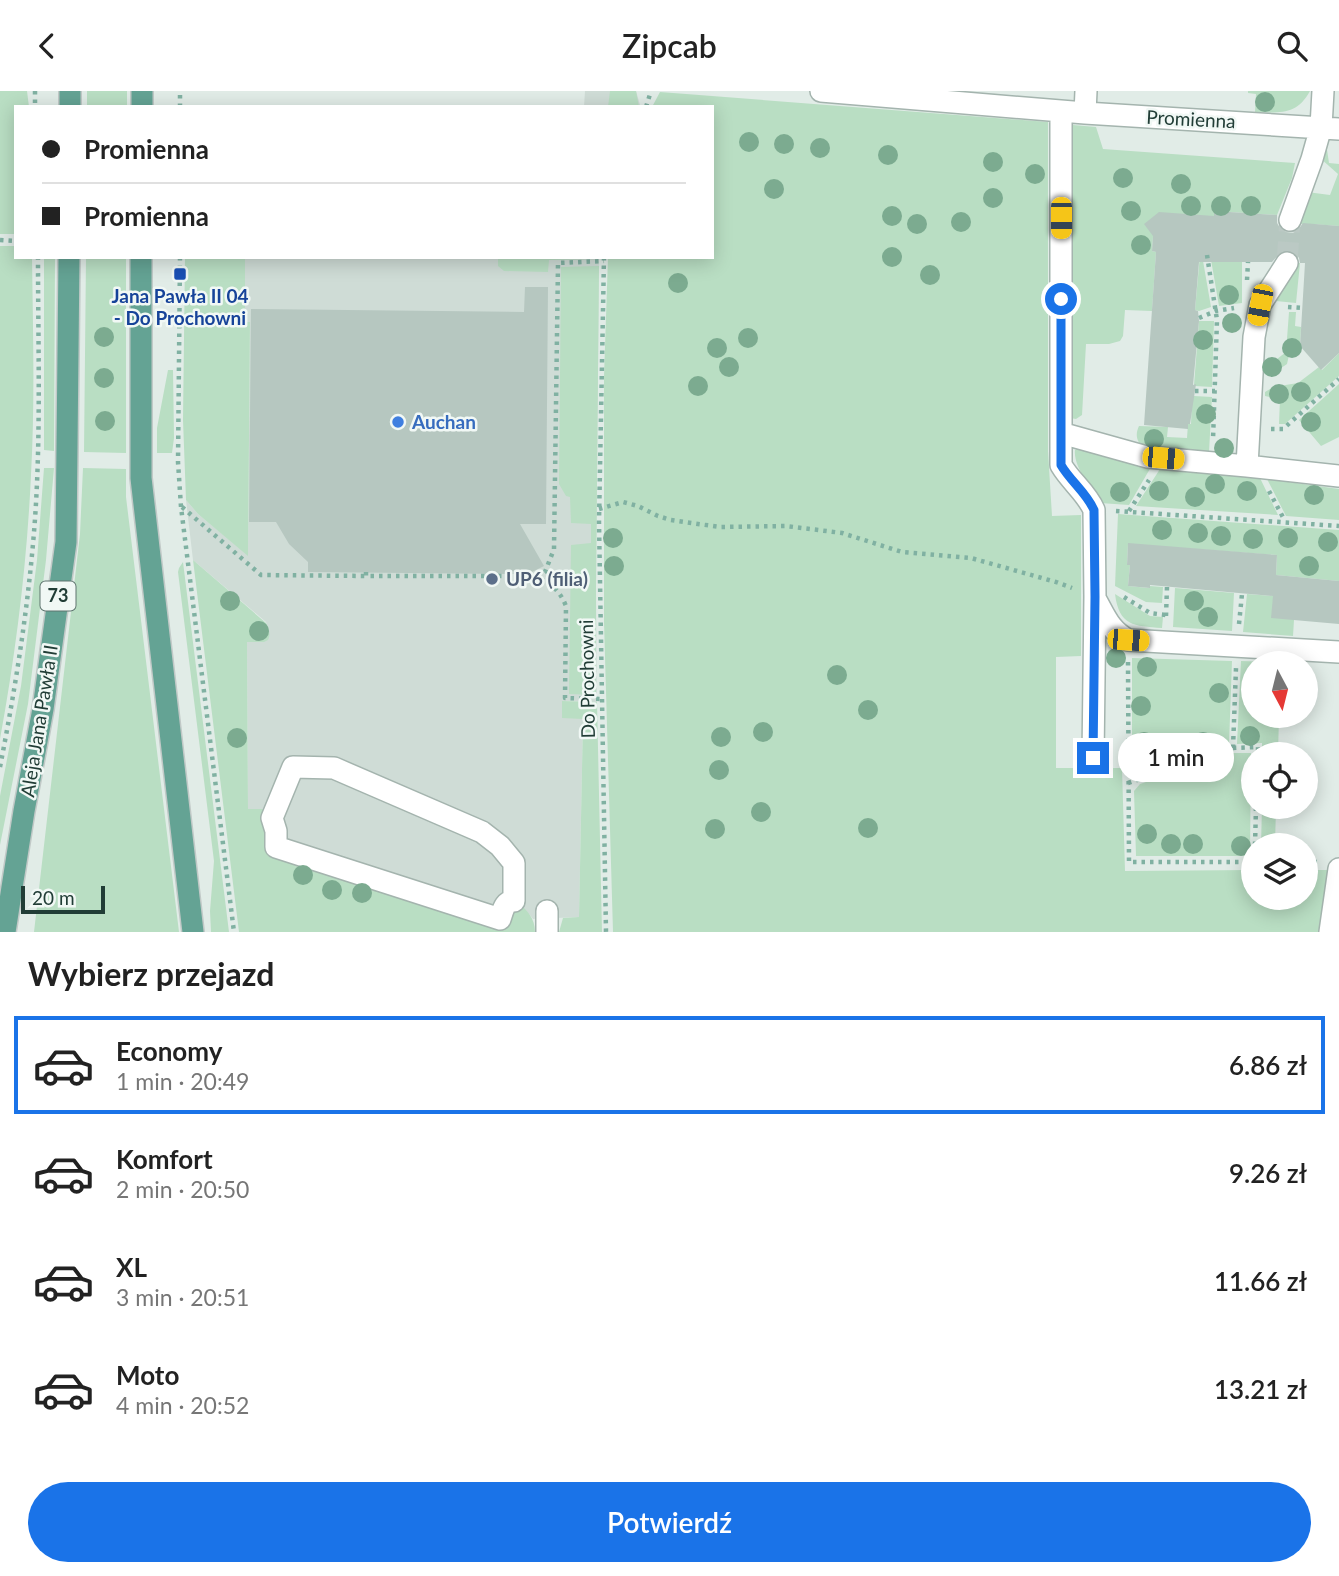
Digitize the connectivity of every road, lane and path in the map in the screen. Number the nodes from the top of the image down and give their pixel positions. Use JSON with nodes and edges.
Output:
{"nodes":[{"id":1,"x":821,"y":91,"type":"edge"},
{"id":2,"x":1086,"y":91,"type":"edge"},
{"id":3,"x":1324,"y":91,"type":"edge"},
{"id":4,"x":1061,"y":111,"type":"junction"},
{"id":5,"x":1085,"y":113,"type":"junction"},
{"id":6,"x":1330,"y":128,"type":"edge"},
{"id":7,"x":1290,"y":220,"type":"tunnel mouth"},
{"id":8,"x":1207,"y":255,"type":"dead end"},
{"id":9,"x":38,"y":259,"type":"edge"},
{"id":10,"x":69,"y":259,"type":"edge"},
{"id":11,"x":141,"y":259,"type":"edge"},
{"id":12,"x":180,"y":259,"type":"edge"},
{"id":13,"x":604,"y":259,"type":"edge"},
{"id":14,"x":1248,"y":262,"type":"dead end"},
{"id":15,"x":1287,"y":263,"type":"tunnel mouth"},
{"id":16,"x":1247,"y":284,"type":"dead end"},
{"id":17,"x":1236,"y":307,"type":"dead end"},
{"id":18,"x":1216,"y":311,"type":"junction"},
{"id":19,"x":1199,"y":318,"type":"dead end"},
{"id":20,"x":1339,"y":379,"type":"edge"},
{"id":21,"x":1195,"y":391,"type":"dead end"},
{"id":22,"x":1214,"y":391,"type":"junction"},
{"id":23,"x":1213,"y":428,"type":"junction"},
{"id":24,"x":1248,"y":429,"type":"junction"},
{"id":25,"x":1061,"y":433,"type":"junction"},
{"id":26,"x":1163,"y":458,"type":"junction"},
{"id":27,"x":1212,"y":462,"type":"junction"},
{"id":28,"x":1247,"y":465,"type":"junction"},
{"id":29,"x":1339,"y":475,"type":"edge"},
{"id":30,"x":181,"y":507,"type":"junction"},
{"id":31,"x":599,"y":509,"type":"junction"},
{"id":32,"x":1094,"y":510,"type":"junction"},
{"id":33,"x":1128,"y":512,"type":"junction"},
{"id":34,"x":1339,"y":526,"type":"edge"},
{"id":35,"x":538,"y":578,"type":"junction"},
{"id":36,"x":1167,"y":587,"type":"dead end"},
{"id":37,"x":1242,"y":593,"type":"dead end"},
{"id":38,"x":1121,"y":595,"type":"dead end"},
{"id":39,"x":1095,"y":597,"type":"junction"},
{"id":40,"x":1166,"y":615,"type":"junction"},
{"id":41,"x":1166,"y":624,"type":"dead end"},
{"id":42,"x":1128,"y":640,"type":"junction"},
{"id":43,"x":1236,"y":646,"type":"junction"},
{"id":44,"x":1339,"y":652,"type":"edge"},
{"id":45,"x":601,"y":699,"type":"junction"},
{"id":46,"x":1233,"y":748,"type":"junction"},
{"id":47,"x":1241,"y":748,"type":"edge"},
{"id":48,"x":1093,"y":758,"type":"dead end"},
{"id":49,"x":0,"y":767,"type":"edge"},
{"id":50,"x":1129,"y":783,"type":"junction"},
{"id":51,"x":1241,"y":862,"type":"edge"},
{"id":52,"x":1339,"y":869,"type":"edge"},
{"id":53,"x":547,"y":911,"type":"dead end"},
{"id":54,"x":500,"y":919,"type":"joint"},
{"id":55,"x":5,"y":932,"type":"edge"},
{"id":56,"x":193,"y":932,"type":"edge"},
{"id":57,"x":234,"y":932,"type":"edge"},
{"id":58,"x":547,"y":932,"type":"edge"},
{"id":59,"x":606,"y":932,"type":"edge"},
{"id":60,"x":1330,"y":932,"type":"edge"}],
"edges":[{"from":1,"to":4,"type":"street","name":"Promienna"},
{"from":2,"to":5,"type":"street"},
{"from":3,"to":6,"type":"street"},
{"from":4,"to":5,"type":"street","name":"Promienna"},
{"from":4,"to":25,"type":"street"},
{"from":5,"to":6,"type":"street","name":"Promienna"},
{"from":6,"to":7,"type":"street"},
{"from":8,"to":18,"type":"path"},
{"from":9,"to":49,"type":"path"},
{"from":10,"to":55,"type":"main road","name":"Aleja Jana Pawła II","number":"73"},
{"from":11,"to":56,"type":"main road"},
{"from":12,"to":30,"type":"path"},
{"from":13,"to":31,"type":"path","name":"Do Prochowni"},
{"from":13,"to":35,"type":"path"},
{"from":14,"to":16,"type":"path"},
{"from":15,"to":24,"type":"street"},
{"from":17,"to":18,"type":"path"},
{"from":18,"to":19,"type":"path"},
{"from":18,"to":22,"type":"path"},
{"from":20,"to":24,"type":"path"},
{"from":21,"to":22,"type":"path"},
{"from":22,"to":23,"type":"path"},
{"from":23,"to":24,"type":"path"},
{"from":23,"to":27,"type":"path"},
{"from":24,"to":28,"type":"street"},
{"from":25,"to":26,"type":"street"},
{"from":25,"to":32,"type":"street"},
{"from":26,"to":27,"type":"street"},
{"from":26,"to":33,"type":"path"},
{"from":27,"to":28,"type":"street"},
{"from":28,"to":29,"type":"street"},
{"from":30,"to":35,"type":"path"},
{"from":30,"to":57,"type":"path"},
{"from":31,"to":39,"type":"path"},
{"from":31,"to":45,"type":"path","name":"Do Prochowni"},
{"from":32,"to":33,"type":"path"},
{"from":32,"to":39,"type":"street"},
{"from":33,"to":34,"type":"path"},
{"from":35,"to":45,"type":"path"},
{"from":36,"to":40,"type":"path"},
{"from":37,"to":43,"type":"path"},
{"from":38,"to":40,"type":"path"},
{"from":39,"to":42,"type":"street"},
{"from":39,"to":48,"type":"street"},
{"from":40,"to":41,"type":"path"},
{"from":42,"to":43,"type":"street"},
{"from":42,"to":50,"type":"path"},
{"from":43,"to":44,"type":"street"},
{"from":43,"to":46,"type":"path"},
{"from":45,"to":59,"type":"path","name":"Do Prochowni"},
{"from":46,"to":47,"type":"path"},
{"from":46,"to":50,"type":"path"},
{"from":50,"to":51,"type":"path"},
{"from":52,"to":60,"type":"street"},
{"from":53,"to":58,"type":"street"},
{"from":54,"to":54,"type":"street"}]}
